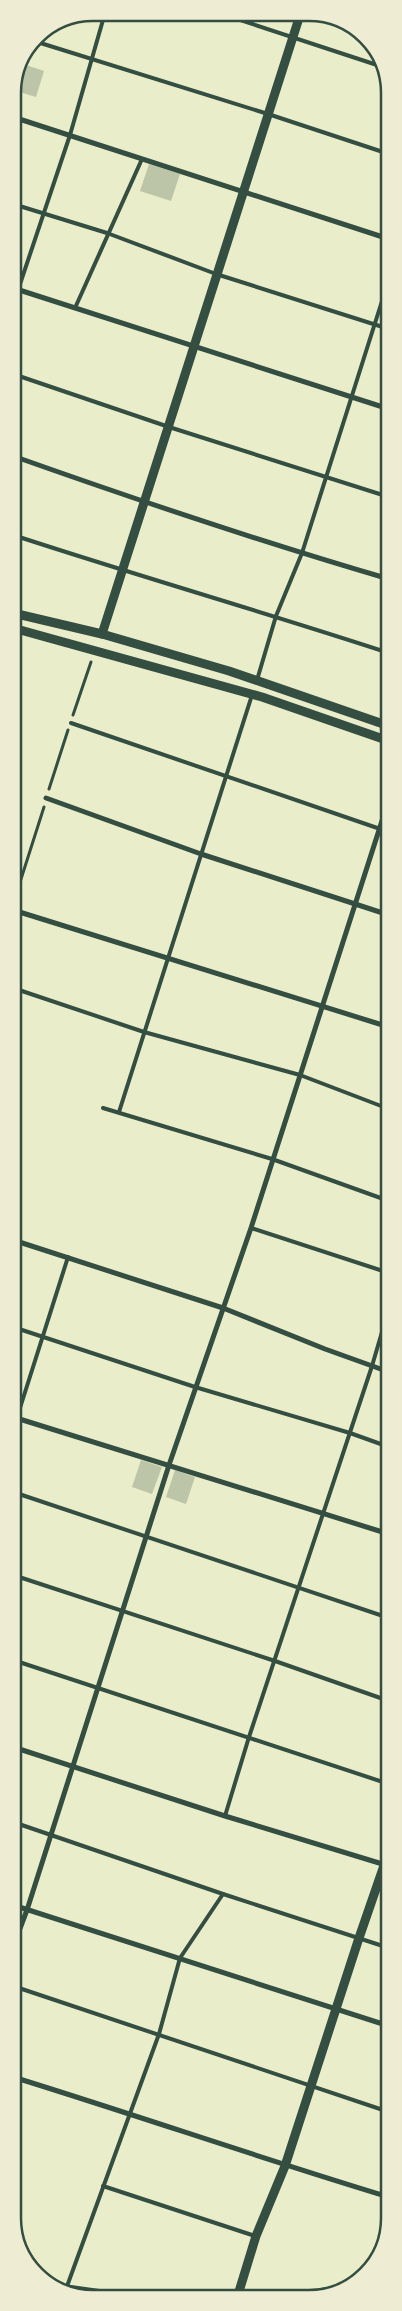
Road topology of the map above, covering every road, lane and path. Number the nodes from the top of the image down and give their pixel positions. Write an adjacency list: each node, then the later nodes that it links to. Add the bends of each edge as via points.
1 (103, 21): 6 (lane)
2 (243, 21): 4 (lane)
3 (298, 21): 4 (street)
4 (293, 38): 7 (lane); 8 (street)
5 (41, 43): 6 (lane)
6 (91, 59): 8 (lane); 10 (lane)
7 (374, 64)
8 (268, 114): 11 (lane); 13 (street)
9 (21, 120): 10 (street)
10 (70, 136): 12 (street); 15 (lane)
11 (381, 151)
12 (142, 159): 13 (street); 16 (lane)
13 (243, 192): 17 (street); 19 (street)
14 (21, 206): 15 (lane)
15 (43, 213): 16 (lane); 18 (lane)
16 (107, 232): 19 (lane); 22 (lane)
17 (381, 236)
18 (21, 273)
19 (216, 274): 23 (lane); 25 (street)
20 (21, 291): 22 (street)
21 (381, 305): 23 (lane)
22 (75, 308): 25 (street)
23 (375, 325): 24 (lane); 27 (lane)
24 (381, 327)
25 (196, 347): 27 (street); 29 (street)
26 (21, 377): 29 (lane)
27 (352, 397): 28 (street); 31 (lane)
28 (381, 406)
29 (169, 427): 31 (lane); 33 (street)
30 (21, 459): 33 (street)
31 (326, 478): 32 (lane); 35 (lane)
32 (381, 495)
33 (144, 503): 35 (street); 36 (street)
34 (21, 538): 36 (lane)
35 (302, 554): 37 (street); 39 (lane)
36 (122, 571): 39 (lane); 41 (street)
37 (381, 577)
38 (21, 616): 41 (street)
39 (276, 616): 43 (lane); 44 (lane)
40 (21, 630): 42 (street)
41 (102, 634): 44 (street)
42 (95, 649): 45 (street); 46 (path)
43 (381, 650)
44 (257, 680): 47 (street)
45 (252, 694): 48 (street); 49 (lane)
46 (71, 723): 49 (lane); 50 (path)
47 (381, 723)
48 (381, 738)
49 (226, 777): 52 (lane); 53 (lane)
50 (46, 798): 53 (street); 54 (path)
51 (381, 823): 52 (street)
52 (379, 829): 55 (street)
53 (201, 854): 55 (street); 58 (lane)
54 (21, 880)
55 (354, 904): 57 (street); 60 (street)
56 (21, 912): 58 (street)
57 (381, 912)
58 (168, 957): 60 (street); 62 (lane)
59 (21, 991): 62 (lane)
60 (323, 1006): 61 (street); 63 (street)
61 (381, 1024)
62 (144, 1032): 63 (lane); 66 (lane)
63 (300, 1076): 64 (lane); 67 (street)
64 (381, 1106)
65 (103, 1108): 66 (lane)
66 (120, 1112): 67 (lane)
67 (272, 1159): 68 (lane); 69 (street)
68 (381, 1198)
69 (251, 1228): 72 (lane); 73 (street)
70 (21, 1243): 71 (street)
71 (68, 1258): 73 (street); 76 (lane)
72 (381, 1270)
73 (223, 1308): 77 (street); 79 (street)
74 (21, 1329): 76 (lane)
75 (381, 1335): 77 (lane)
76 (42, 1336): 79 (lane); 80 (lane)
77 (372, 1366): 78 (street); 82 (lane)
78 (381, 1369)
79 (195, 1387): 82 (lane); 84 (street)
80 (21, 1399)
81 (21, 1419): 84 (street)
82 (350, 1433): 83 (lane); 86 (lane)
83 (381, 1444)
84 (169, 1465): 86 (street); 88 (street)
85 (21, 1495): 88 (lane)
86 (323, 1513): 87 (street); 90 (lane)
87 (381, 1531)
88 (146, 1537): 90 (lane); 91 (street)
89 (21, 1578): 91 (lane)
90 (299, 1587): 92 (lane); 93 (lane)
91 (122, 1612): 93 (lane); 95 (street)
92 (381, 1615)
93 (275, 1661): 96 (lane); 97 (lane)
94 (21, 1663): 95 (lane)
95 (97, 1688): 97 (lane); 99 (street)
96 (381, 1698)
97 (249, 1737): 100 (lane); 101 (lane)
98 (21, 1750): 99 (street)
99 (72, 1767): 101 (street); 103 (street)
100 (381, 1781)
101 (225, 1816): 104 (street)
102 (21, 1825): 103 (lane)
103 (51, 1835): 106 (lane); 108 (street)
104 (381, 1863)
105 (381, 1880): 110 (street)
106 (223, 1894): 110 (lane); 112 (lane)
107 (21, 1908): 108 (street)
108 (27, 1910): 109 (street); 112 (street)
109 (21, 1926)
110 (358, 1938): 111 (lane); 114 (street)
111 (381, 1945)
112 (180, 1958): 114 (street); 116 (lane)
113 (21, 1989): 116 (lane)
114 (336, 2008): 115 (street); 118 (street)
115 (381, 2023)
116 (159, 2034): 118 (lane); 120 (lane)
117 (21, 2080): 120 (street)
118 (310, 2087): 119 (lane); 121 (street)
119 (381, 2109)
120 (130, 2114): 121 (street); 122 (lane)
121 (285, 2166): 123 (street); 124 (street)
122 (103, 2186): 124 (lane); 125 (lane)
123 (381, 2196)
124 (256, 2236): 126 (street)
125 (65, 2284)
126 (239, 2290)

